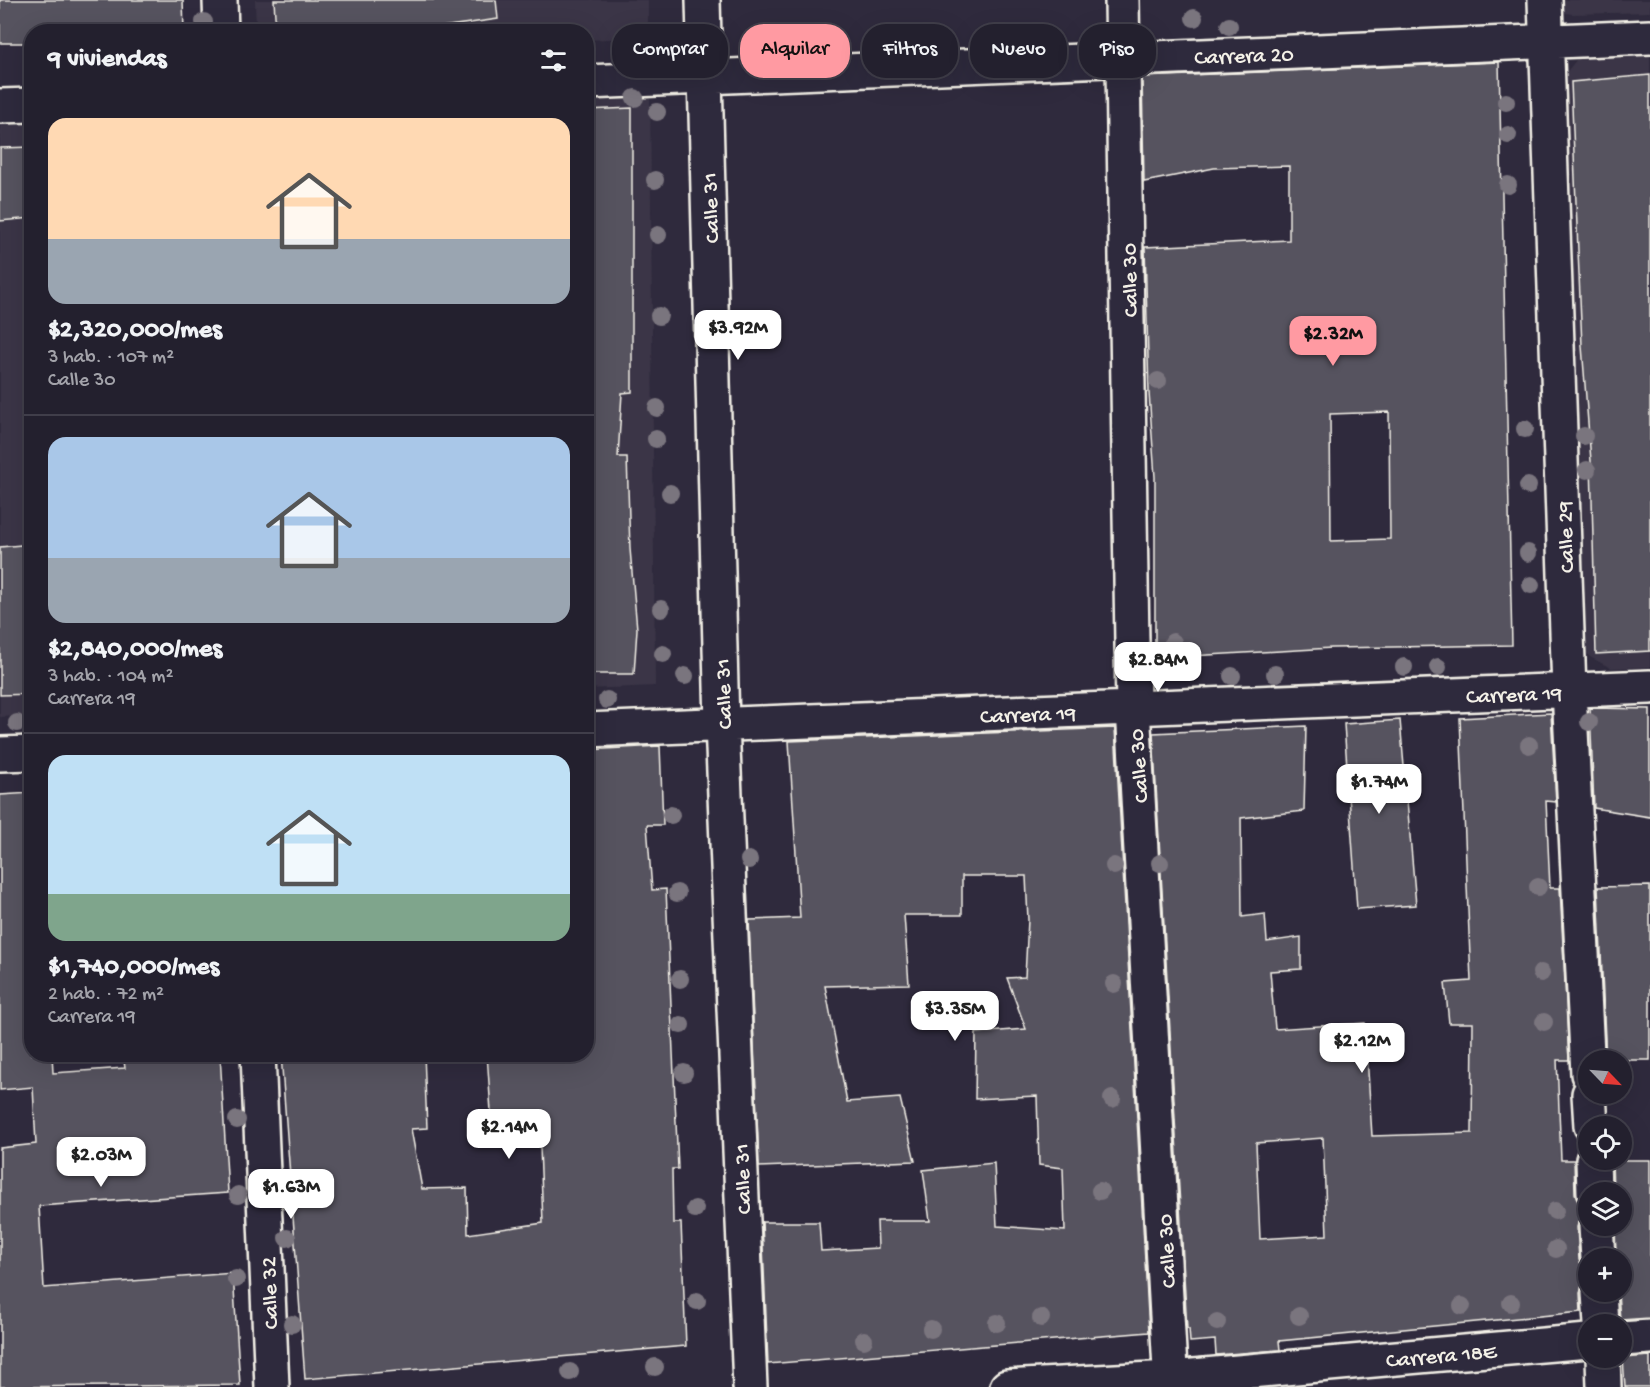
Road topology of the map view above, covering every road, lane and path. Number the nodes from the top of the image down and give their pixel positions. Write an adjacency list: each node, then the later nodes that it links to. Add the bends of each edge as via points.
1 (220, 0): 5 (street)
2 (703, 0): 6 (street, Calle 31)
3 (1122, 0): 7 (street, Calle 30)
4 (1545, 0): 9 (street, Calle 29)
5 (220, 24)
6 (704, 24)
7 (1123, 24)
8 (1650, 37): 9 (street, Carrera 20)
9 (1546, 42): 10 (street, Carrera 20); 20 (street, Calle 29)
10 (1156, 58)
11 (1079, 61): 12 (street, Carrera 20)
12 (728, 76)
13 (681, 78): 16 (street, Carrera 20)
14 (705, 78): 22 (street, Calle 31)
15 (1125, 78): 21 (street, Calle 30)
16 (594, 82)
17 (24, 105): 18 (street)
18 (0, 106)
19 (1650, 687): 20 (street, Carrera 19)
20 (1569, 690): 21 (street, Carrera 19); 26 (street, Calle 29)
21 (1133, 708): 22 (street, Carrera 19); 32 (street, Calle 30)
22 (722, 724): 23 (street, Carrera 19); 34 (street, Calle 31)
23 (594, 730)
24 (24, 753): 25 (street)
25 (0, 754)
26 (1587, 1050)
27 (258, 1062): 33 (street, Calle 32)
28 (1650, 1337): 29 (street)
29 (1632, 1338)
30 (1578, 1342): 32 (street, Carrera 18E)
31 (1603, 1368): 36 (street)
32 (1171, 1382): 35 (street, Carrera 18E)
33 (272, 1387)
34 (750, 1387)
35 (1007, 1387)
36 (1604, 1387)

